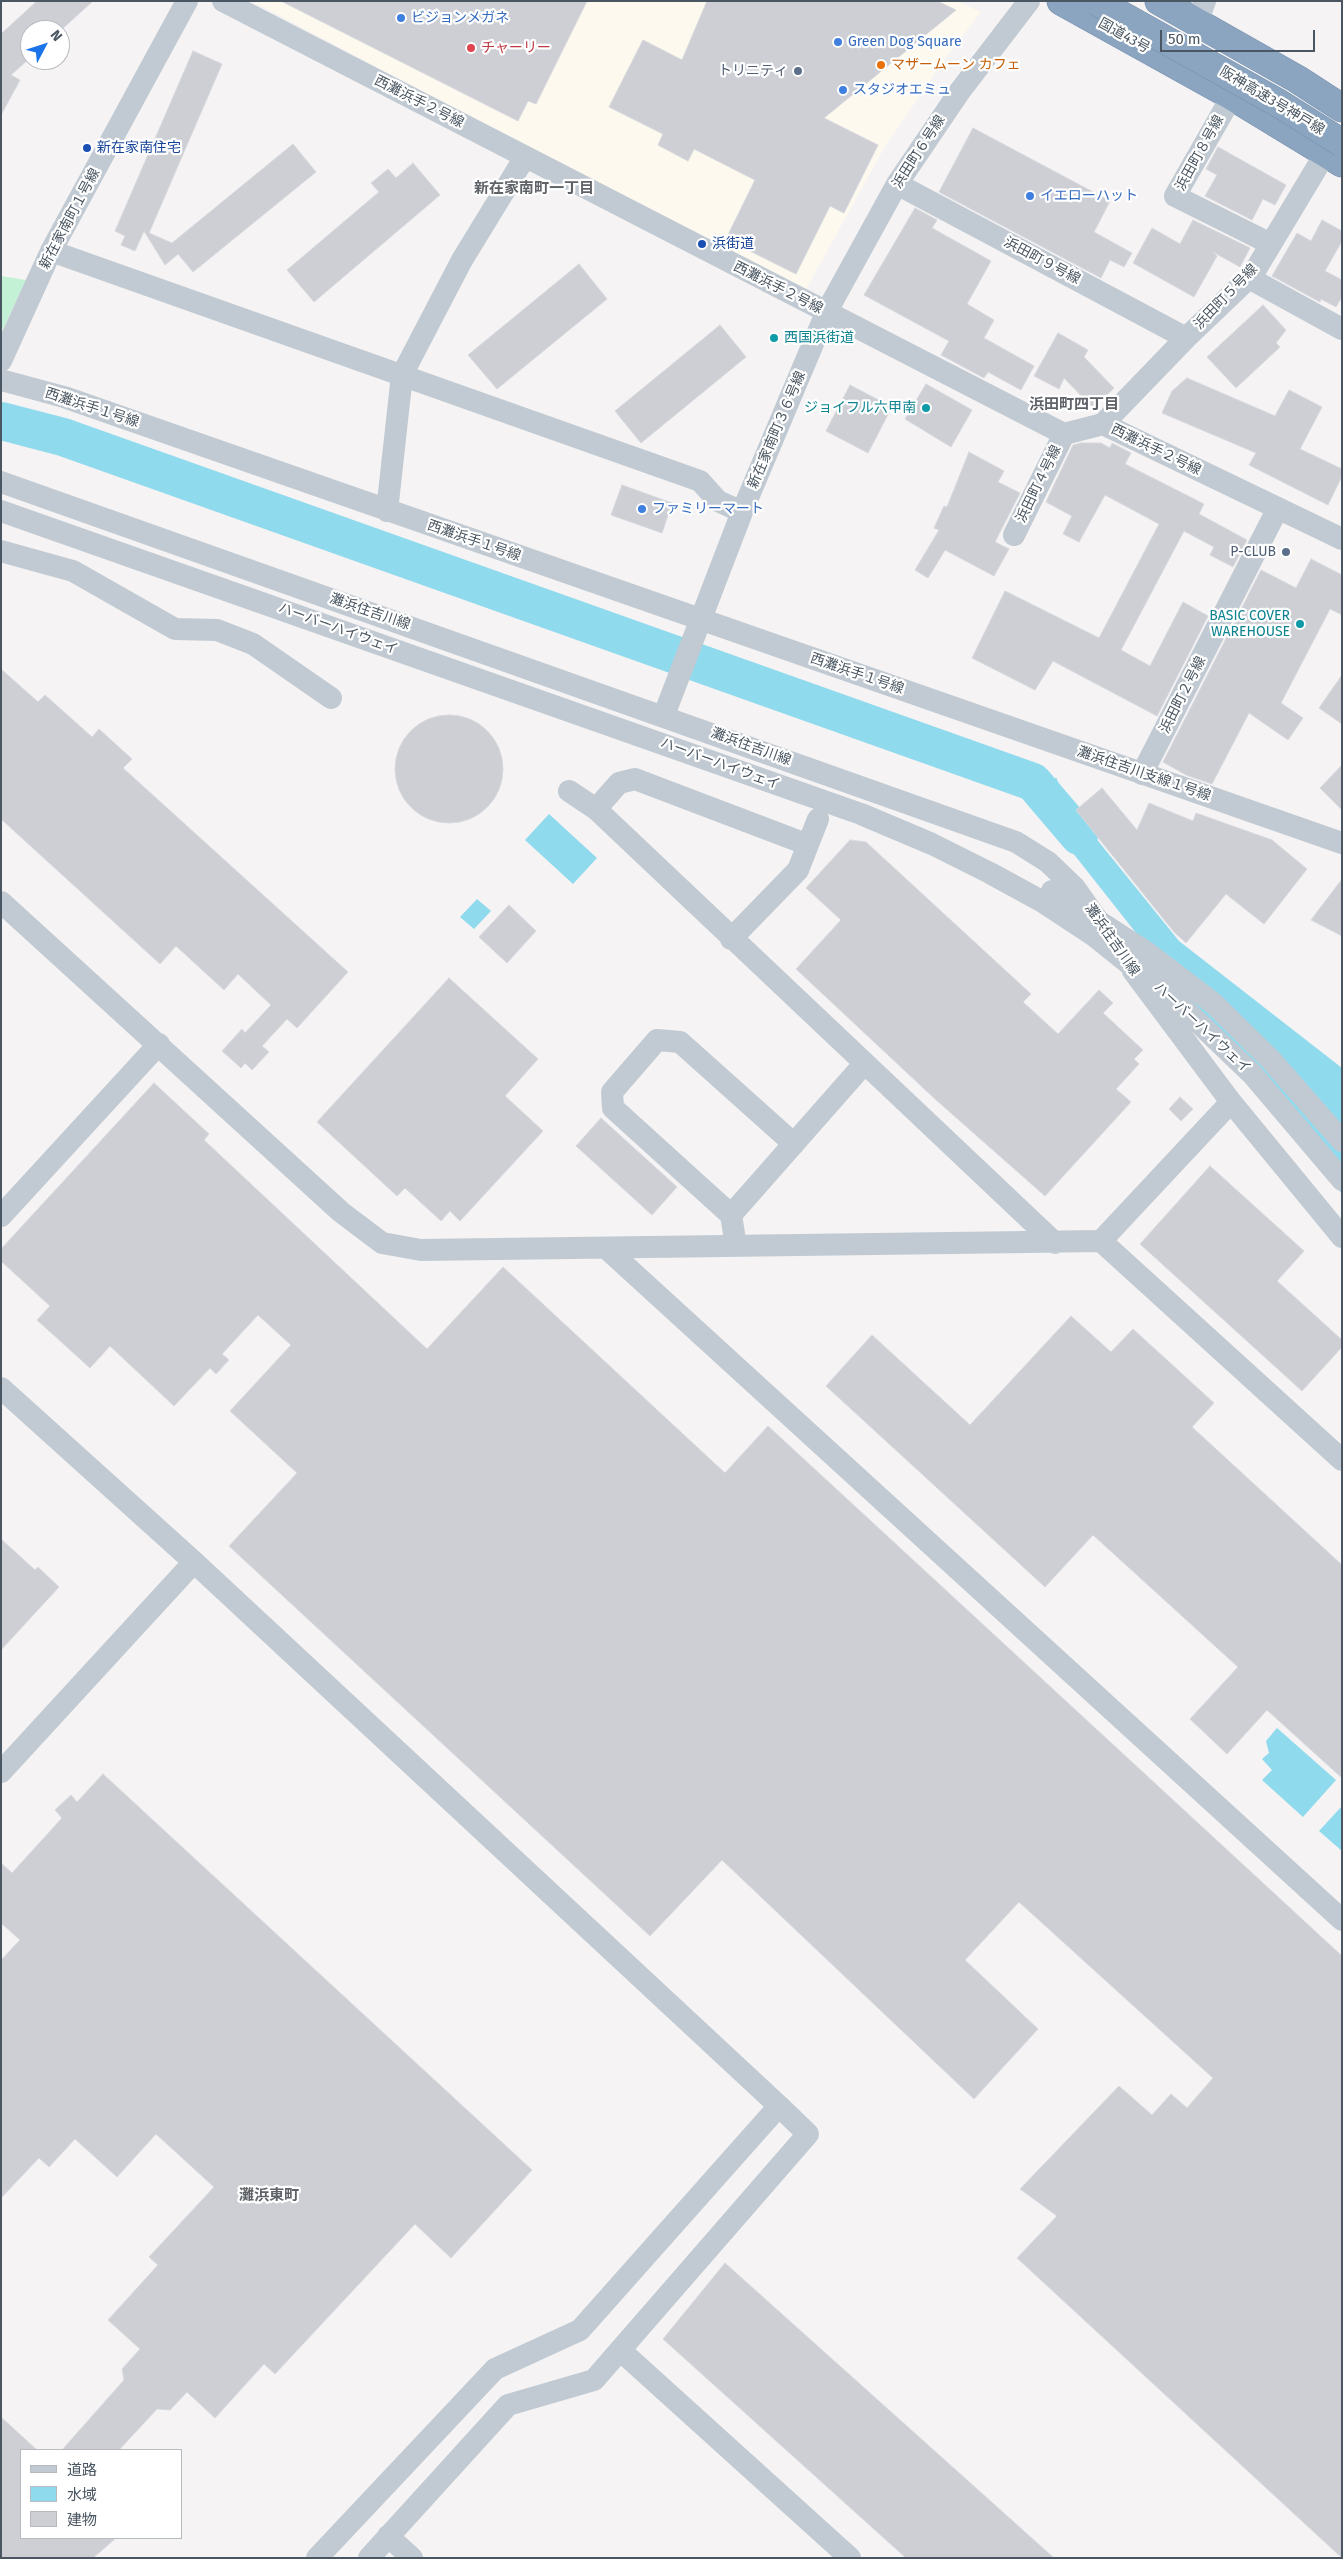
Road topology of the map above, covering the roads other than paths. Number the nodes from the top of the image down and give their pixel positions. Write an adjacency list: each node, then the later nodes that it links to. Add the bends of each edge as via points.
1 (187, 1): 16 (street, 新在家南町１号線)
2 (223, 1): 13 (street, 西灘浜手２号線)
3 (1029, 1): 14 (street, 浜田町６号線, via 960,90)
4 (1061, 1): 9 (highway, 国道43号)
5 (1096, 1): 12 (highway, 阪神高速3号神戸線, bridge, via 1280,104)
6 (1159, 1): 10 (highway)
7 (1199, 4): 8 (highway)
8 (1342, 89)
9 (1232, 96): 12 (highway, 国道43号); 15 (street, 浜田町８号線, via 1176,196)
10 (1342, 108)
11 (1342, 128): 12 (street, 浜田町５号線)
12 (1336, 153): 15 (street, 浜田町５号線)
13 (525, 157): 18 (street, 西灘浜手２号線); 22 (street, via 462,260)
14 (897, 184): 18 (street, 浜田町６号線); 20 (street, 浜田町９号線)
15 (1271, 244): 17 (street, 浜田町５号線)
16 (51, 251): 21 (street, 新在家南町１号線); 22 (street)
17 (1249, 278): 19 (street); 20 (street, 浜田町５号線)
18 (826, 313): 25 (street, 西灘浜手２号線); 31 (street, 新在家南町３６号線)
19 (1342, 330)
20 (1186, 338): 24 (street, 浜田町５号線)
21 (1, 360)
22 (402, 375): 30 (street); 31 (street, via 700,481 718,501)
23 (1, 380): 30 (street, 西灘浜手１号線, via 64,397)
24 (1103, 424): 25 (street, 西灘浜手２号線); 28 (street, 西灘浜手２号線)
25 (1064, 434): 32 (street, 浜田町４号線)
26 (1, 482): 38 (street, 灘浜住吉川線)
27 (1, 498): 50 (street, ハーバーハイウェイ, bridge, via 864,802 1010,868 1103,922 1181,977 1241,1029)
28 (1278, 508): 33 (street, 西灘浜手２号線); 39 (street, 浜田町２号線)
29 (1, 511): 52 (street, ハーバーハイウェイ, bridge, via 860,814 932,844 1043,902 1093,935 1179,1004 1252,1074)
30 (387, 511): 35 (street, 西灘浜手１号線)
31 (742, 512): 35 (street, 新在家南町３６号線)
32 (1014, 534)
33 (1342, 539)
34 (1, 551): 36 (street, via 73,571 175,629 217,630 253,644)
35 (699, 620): 37 (street, 西灘浜手１号線); 38 (street, 新在家南町３６号線)
36 (331, 698)
37 (946, 706): 39 (street, 灘浜住吉川支線１号線)
38 (664, 715): 49 (street, 灘浜住吉川線, via 1016,842 1048,862 1075,888 1165,1016)
39 (1142, 774): 43 (street, 灘浜住吉川支線１号線)
40 (569, 791): 41 (street)
41 (596, 808): 44 (street, via 619,784 635,779); 46 (street)
42 (818, 819): 44 (street)
43 (1342, 843)
44 (806, 844): 46 (street, via 798,870)
45 (1, 902): 47 (street)
46 (732, 939): 48 (street)
47 (159, 1044): 53 (street); 59 (street, via 342,1212 382,1243 421,1250)
48 (864, 1064): 51 (street); 57 (street)
49 (1231, 1102): 55 (street, 灘浜住吉川線); 56 (street)
50 (1342, 1141)
51 (794, 1144): 54 (street); 54 (street, via 680,1042 658,1040 612,1092 613,1108)
52 (1342, 1180)
53 (1, 1216)
54 (731, 1216): 58 (street)
55 (1342, 1237)
56 (1101, 1241): 57 (street); 61 (street)
57 (1055, 1243): 58 (street)
58 (736, 1246): 59 (street)
59 (606, 1248): 64 (street)
60 (1, 1388): 62 (street)
61 (1342, 1460)
62 (194, 1562): 63 (street); 65 (street)
63 (1, 1772)
64 (1342, 1920)
65 (779, 2106): 66 (street, via 808,2134); 68 (street, via 580,2330 495,2369)
66 (620, 2350): 67 (street, via 594,2380 508,2405); 71 (street)
67 (388, 2536): 69 (street); 70 (street)
68 (317, 2558)
69 (369, 2558)
70 (412, 2558)
71 (850, 2558)

